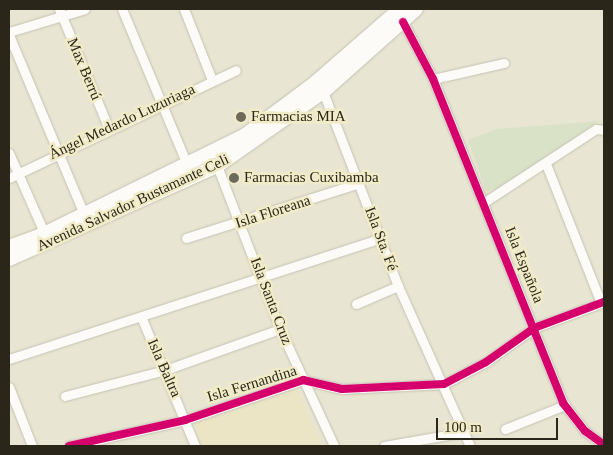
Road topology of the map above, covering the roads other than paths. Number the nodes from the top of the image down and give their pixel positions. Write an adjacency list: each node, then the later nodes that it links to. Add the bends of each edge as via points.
1 (85, 9): 5 (street)
2 (122, 9): 13 (street)
3 (184, 9): 11 (street)
4 (416, 9): 6 (main road, Avenida Salvador Bustamante Celi)
5 (61, 12): 7 (street); 15 (street, Max Berrú)
6 (401, 15): 10 (street, Isla Española); 12 (main road, Avenida Salvador Bustamante Celi)
7 (9, 34): 16 (street)
8 (504, 63): 10 (street)
9 (236, 70): 11 (street, Ángel Medardo Luzuriaga)
10 (433, 79): 24 (street, Isla Española)
11 (212, 80): 13 (street, Ángel Medardo Luzuriaga)
12 (320, 86): 18 (main road, Avenida Salvador Bustamante Celi); 23 (street, Isla Sta. Fé)
13 (160, 105): 15 (street, Ángel Medardo Luzuriaga); 20 (street)
14 (603, 129): 19 (street)
15 (109, 130): 16 (street, Ángel Medardo Luzuriaga)
16 (60, 150): 21 (street, Ángel Medardo Luzuriaga); 25 (street)
17 (9, 153): 21 (street)
18 (215, 160): 20 (main road, Avenida Salvador Bustamante Celi); 26 (street, Isla Santa Cruz)
19 (546, 164): 24 (street); 34 (street)
20 (189, 171): 25 (main road, Avenida Salvador Bustamante Celi); 29 (main road, Avenida Salvador Bustamante Celi)
21 (18, 173): 22 (street, Ángel Medardo Luzuriaga); 29 (street)
22 (9, 178)
23 (359, 183): 26 (street, Isla Floreana); 28 (street, Isla Sta. Fé)
24 (483, 203): 37 (street, Isla Española)
25 (84, 214): 29 (main road, Avenida Salvador Bustamante Celi)
26 (240, 223): 27 (street, Isla Floreana); 32 (street, Isla Santa Cruz)
27 (186, 238)
28 (381, 238): 32 (street); 33 (street, Isla Sta. Fé)
29 (47, 239): 30 (main road, Avenida Salvador Bustamante Celi); 31 (main road, Avenida Salvador Bustamante Celi)
30 (9, 247)
31 (9, 259)
32 (262, 275): 36 (street); 38 (street, Isla Santa Cruz)
33 (398, 286): 35 (street); 42 (street, Isla Sta. Fé)
34 (603, 302): 37 (street, Isla Fernandina)
35 (356, 304)
36 (142, 319): 39 (street); 40 (street, Isla Baltra)
37 (534, 328): 42 (street, Isla Fernandina, via 486,362); 45 (street, Isla Española)
38 (280, 329): 40 (street); 41 (street, Isla Santa Cruz)
39 (9, 359)
40 (165, 370): 44 (street); 46 (street, Isla Baltra)
41 (303, 380): 42 (street, Isla Fernandina, via 342,389); 46 (street, Isla Fernandina); 53 (street, Isla Santa Cruz)
42 (444, 384): 48 (street, Isla Sta. Fé)
43 (9, 387): 50 (street)
44 (65, 396)
45 (565, 405): 47 (street); 49 (street)
46 (186, 420): 51 (street, Isla Fernandina); 52 (street, Isla Baltra)
47 (505, 429)
48 (465, 432): 54 (street); 55 (street, Isla Sta. Fé)
49 (604, 445)
50 (32, 446)
51 (69, 446)
52 (194, 446)
53 (334, 446)
54 (384, 446)
55 (470, 446)

